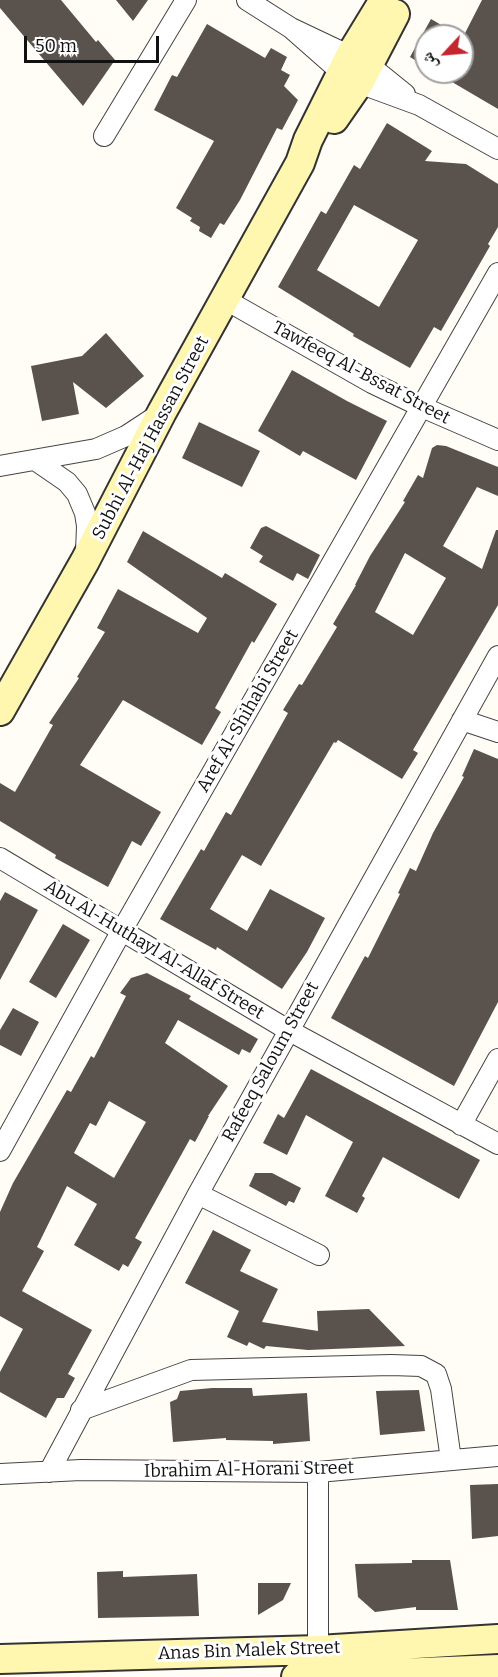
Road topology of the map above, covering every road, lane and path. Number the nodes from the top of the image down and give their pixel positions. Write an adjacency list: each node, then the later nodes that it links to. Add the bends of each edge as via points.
1 (186, 0): 6 (street)
2 (247, 0): 5 (street)
3 (384, 0): 5 (street, Subhi Al-Haj Hassan Street)
4 (402, 0): 5 (street, Subhi Al-Haj Hassan Street)
5 (355, 68): 7 (street); 9 (street, Subhi Al-Haj Hassan Street, via 308,140 300,163)
6 (104, 136)
7 (498, 149)
8 (498, 273): 10 (street, Aref Al-Shihabi Street)
9 (226, 300): 10 (street, Tawfeeq Al-Bssat Street); 11 (street, Subhi Al-Haj Hassan Street)
10 (422, 407): 12 (street, Tawfeeq Al-Bssat Street); 21 (street, Aref Al-Shihabi Street)
11 (162, 412): 13 (street, via 126,436 96,449); 15 (street, Subhi Al-Haj Hassan Street)
12 (498, 440)
13 (35, 460): 14 (street); 15 (street, via 67,482 77,494 87,526)
14 (0, 466)
15 (85, 561): 17 (street, Subhi Al-Haj Hassan Street)
16 (498, 656): 18 (street, Rafeeq Saloum Street)
17 (0, 711)
18 (462, 720): 19 (street); 22 (street, Rafeeq Saloum Street)
19 (498, 732)
20 (0, 858): 21 (street, Abu Al-Huthayl Al-Allaf Street)
21 (121, 932): 22 (street, Abu Al-Huthayl Al-Allaf Street); 26 (street, Aref Al-Shihabi Street)
22 (288, 1030): 24 (street, Abu Al-Huthayl Al-Allaf Street); 27 (street, Rafeeq Saloum Street)
23 (498, 1059): 24 (street)
24 (461, 1125): 25 (street, Abu Al-Huthayl Al-Allaf Street)
25 (498, 1144)
26 (0, 1151)
27 (198, 1194): 28 (street); 29 (street, Rafeeq Saloum Street)
28 (319, 1255)
29 (81, 1410): 31 (street, via 191,1370 421,1366 436,1374 441,1389); 32 (street, Rafeeq Saloum Street)
30 (498, 1456): 31 (street, Ibrahim Al-Horani Street)
31 (451, 1460): 33 (street, Ibrahim Al-Horani Street)
32 (49, 1472): 33 (street, Ibrahim Al-Horani Street); 34 (street, Ibrahim Al-Horani Street)
33 (318, 1472): 36 (street)
34 (0, 1474)
35 (498, 1639): 36 (street, Anas Bin Malek Street)
36 (318, 1650): 37 (street, Anas Bin Malek Street)
37 (0, 1659)
38 (498, 1670): 39 (street, Anas Bin Malek Street)
39 (369, 1676): 40 (street, Anas Bin Malek Street)
40 (296, 1677)

